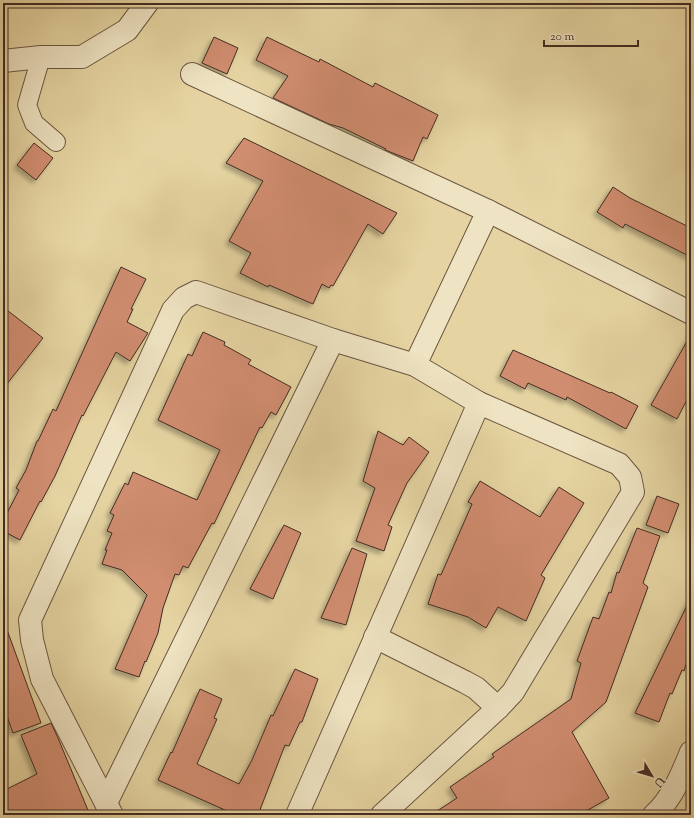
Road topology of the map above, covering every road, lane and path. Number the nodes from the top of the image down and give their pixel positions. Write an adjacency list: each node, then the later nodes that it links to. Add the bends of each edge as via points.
1 (147, 3): 2 (street, via 127,30 82,57)
2 (41, 57): 3 (street); 5 (lane, via 27,105 34,123)
3 (3, 61)
4 (192, 74): 6 (street)
5 (56, 142)
6 (488, 211): 7 (street); 9 (street)
7 (691, 313)
8 (333, 340): 9 (street); 14 (street); 14 (street, via 196,292 184,298 173,310 30,620 32,640 42,679)
9 (415, 366): 10 (street)
10 (478, 403): 11 (street); 12 (street, via 619,464 630,477 633,492 512,692)
11 (375, 637): 12 (street, via 476,688); 15 (street)
12 (498, 708): 16 (street)
13 (691, 752): 17 (street, via 676,786)
14 (109, 809)
15 (297, 815)
16 (382, 815)
17 (654, 815)

